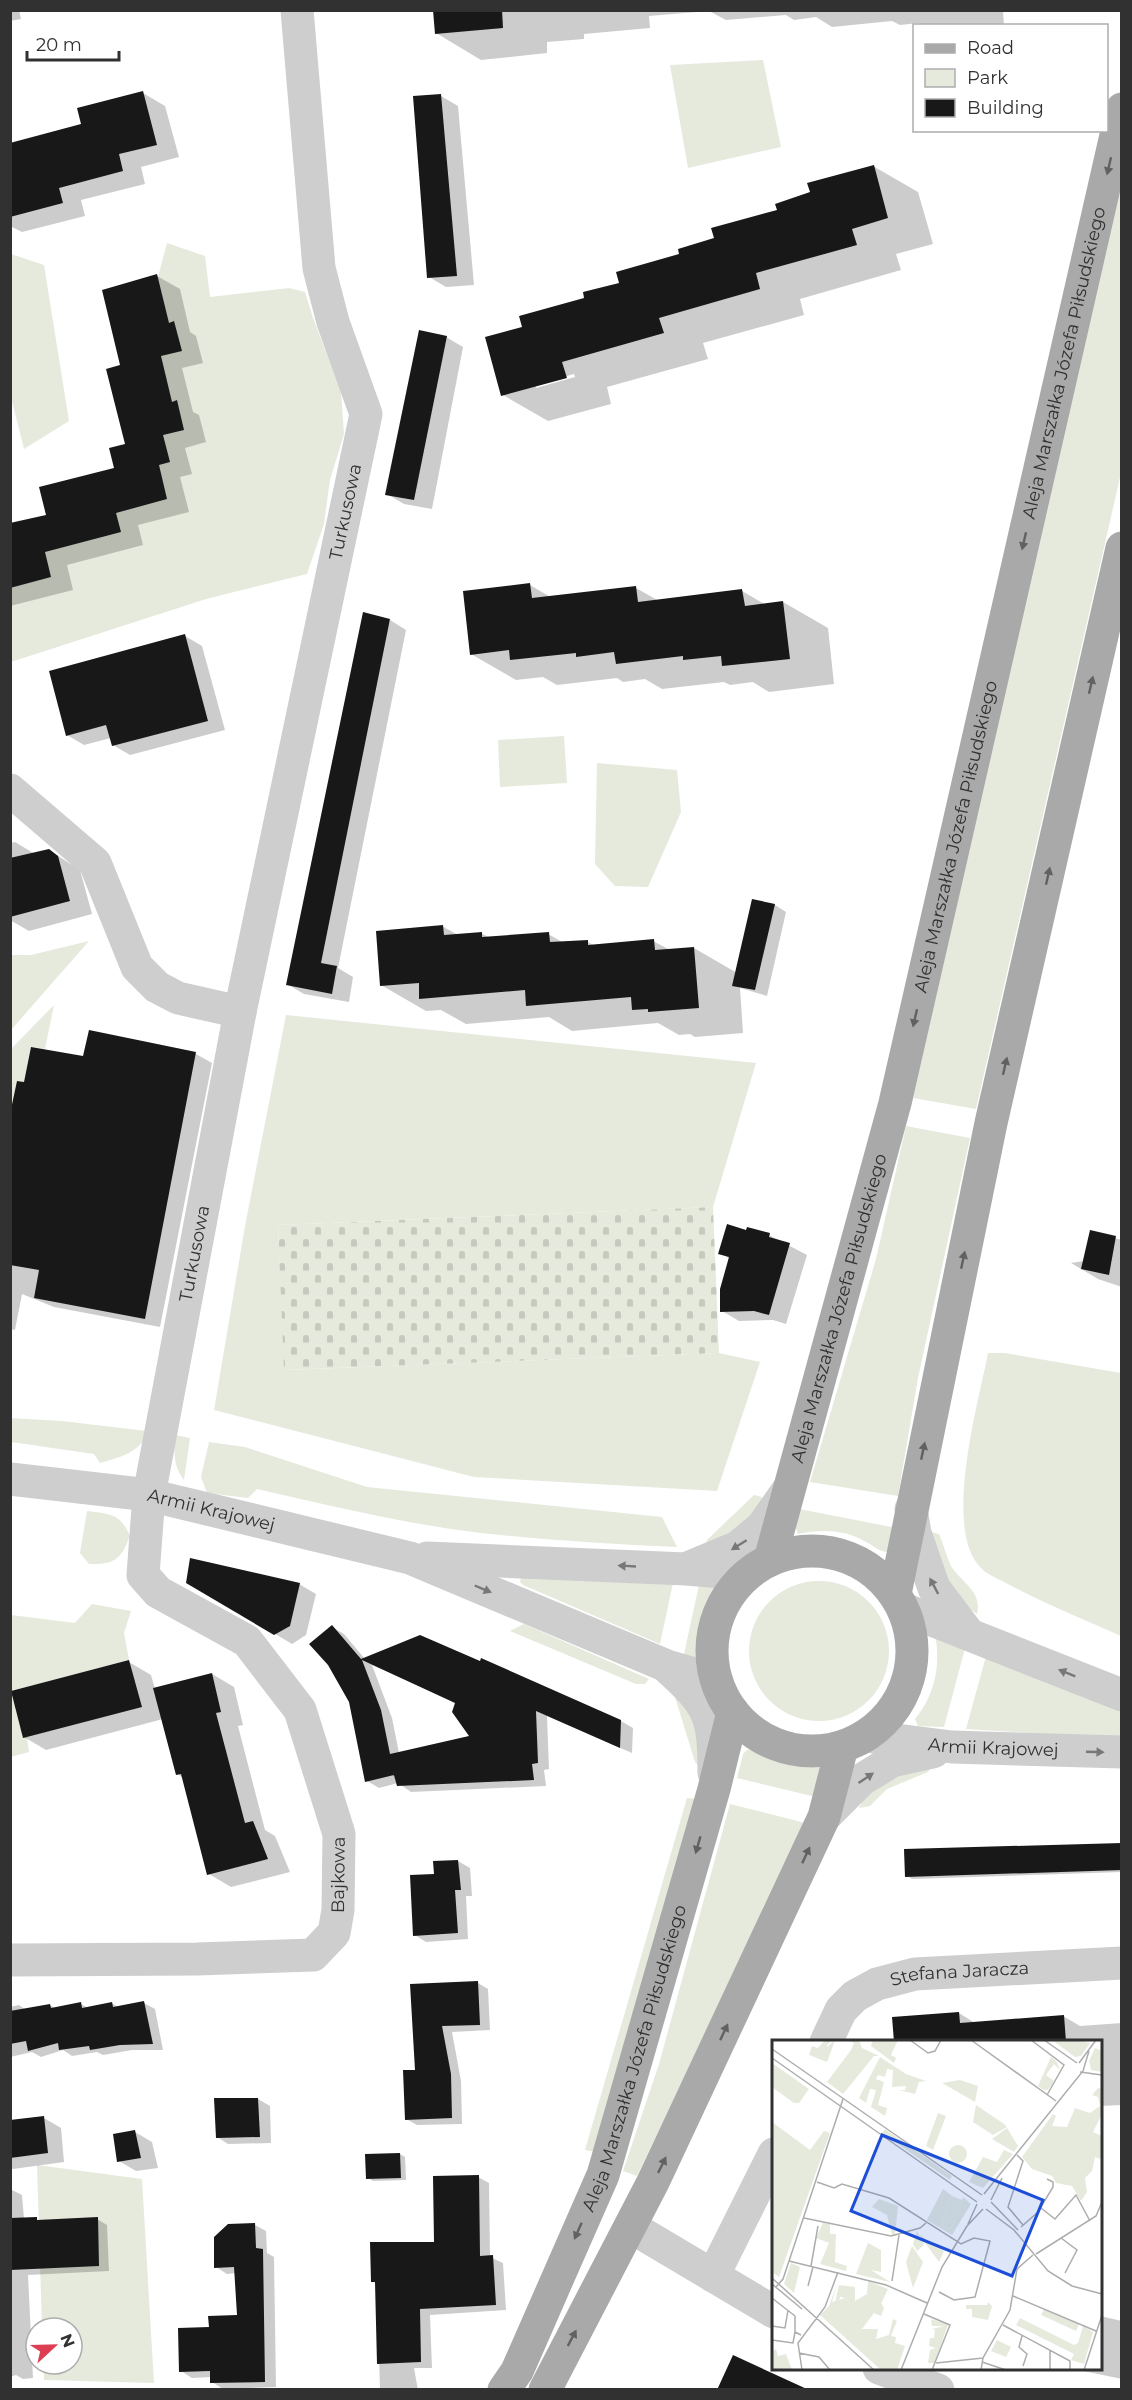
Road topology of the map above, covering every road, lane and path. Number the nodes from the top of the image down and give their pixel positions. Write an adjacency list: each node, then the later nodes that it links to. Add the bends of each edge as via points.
1 (297, 10): 5 (street, Turkusowa, via 319,268 333,322 366,414)
2 (1122, 109): 7 (main road, Aleja Marszałka Józefa Piłsudskiego, one-way to 7, via 895,1103)
3 (1122, 548): 9 (main road, one-way to 3, via 991,1123)
4 (10, 790): 5 (street, via 95,863 137,967 157,987 178,998)
5 (240, 1012): 8 (street, Turkusowa)
6 (10, 1479): 8 (street, Armii Krajowej)
7 (791, 1486): 11 (main road, Aleja Marszałka Józefa Piłsudskiego); 12 (street, one-way to 12, via 762,1527 738,1547)
8 (149, 1495): 10 (street, Armii Krajowej); 24 (street, Bajkowa, via 143,1575 158,1592 248,1641 300,1710 339,1834 334,1933 313,1955)
9 (911, 1508): 13 (main road); 14 (street, one-way to 9, via 934,1588 915,1533)
10 (410, 1557): 12 (street, Armii Krajowej, one-way to 10); 15 (street, Armii Krajowej, one-way to 15)
11 (759, 1567): 12 (street, Armii Krajowej); 13 (main road, via 797,1552 825,1551 852,1558 876,1573); 16 (main road, via 729,1596 716,1622 712,1651)
12 (686, 1569)
13 (899, 1601): 14 (street); 19 (main road, via 911,1636 912,1666 903,1693 887,1718)
14 (968, 1633): 17 (street, one-way to 14)
15 (667, 1666): 16 (street, Armii Krajowej); 22 (street, via 707,1710 714,1734)
16 (716, 1680): 18 (main road)
17 (1122, 1695)
18 (733, 1712): 19 (main road, via 754,1733 782,1747 812,1751); 22 (main road, Aleja Marszałka Józefa Piłsudskiego)
19 (853, 1742): 20 (street, Armii Krajowej); 23 (main road)
20 (952, 1747): 21 (street, Armii Krajowej, one-way to 21); 23 (street, one-way to 20, via 861,1780 892,1761)
21 (1122, 1752)
22 (714, 1789): 32 (main road, Aleja Marszałka Józefa Piłsudskiego, one-way to 32, via 603,2175 517,2371)
23 (824, 1818): 28 (main road, one-way to 23)
24 (10, 1960)
25 (1122, 1963): 26 (street, Stefana Jaracza, via 915,1974 877,1984 855,1996 841,2010)
26 (827, 2040)
27 (772, 2158): 29 (street)
28 (631, 2227): 29 (street); 33 (main road, one-way to 28)
29 (712, 2276): 30 (street)
30 (772, 2311)
31 (884, 2370): 34 (street)
32 (504, 2390)
33 (545, 2390)
34 (938, 2390)

